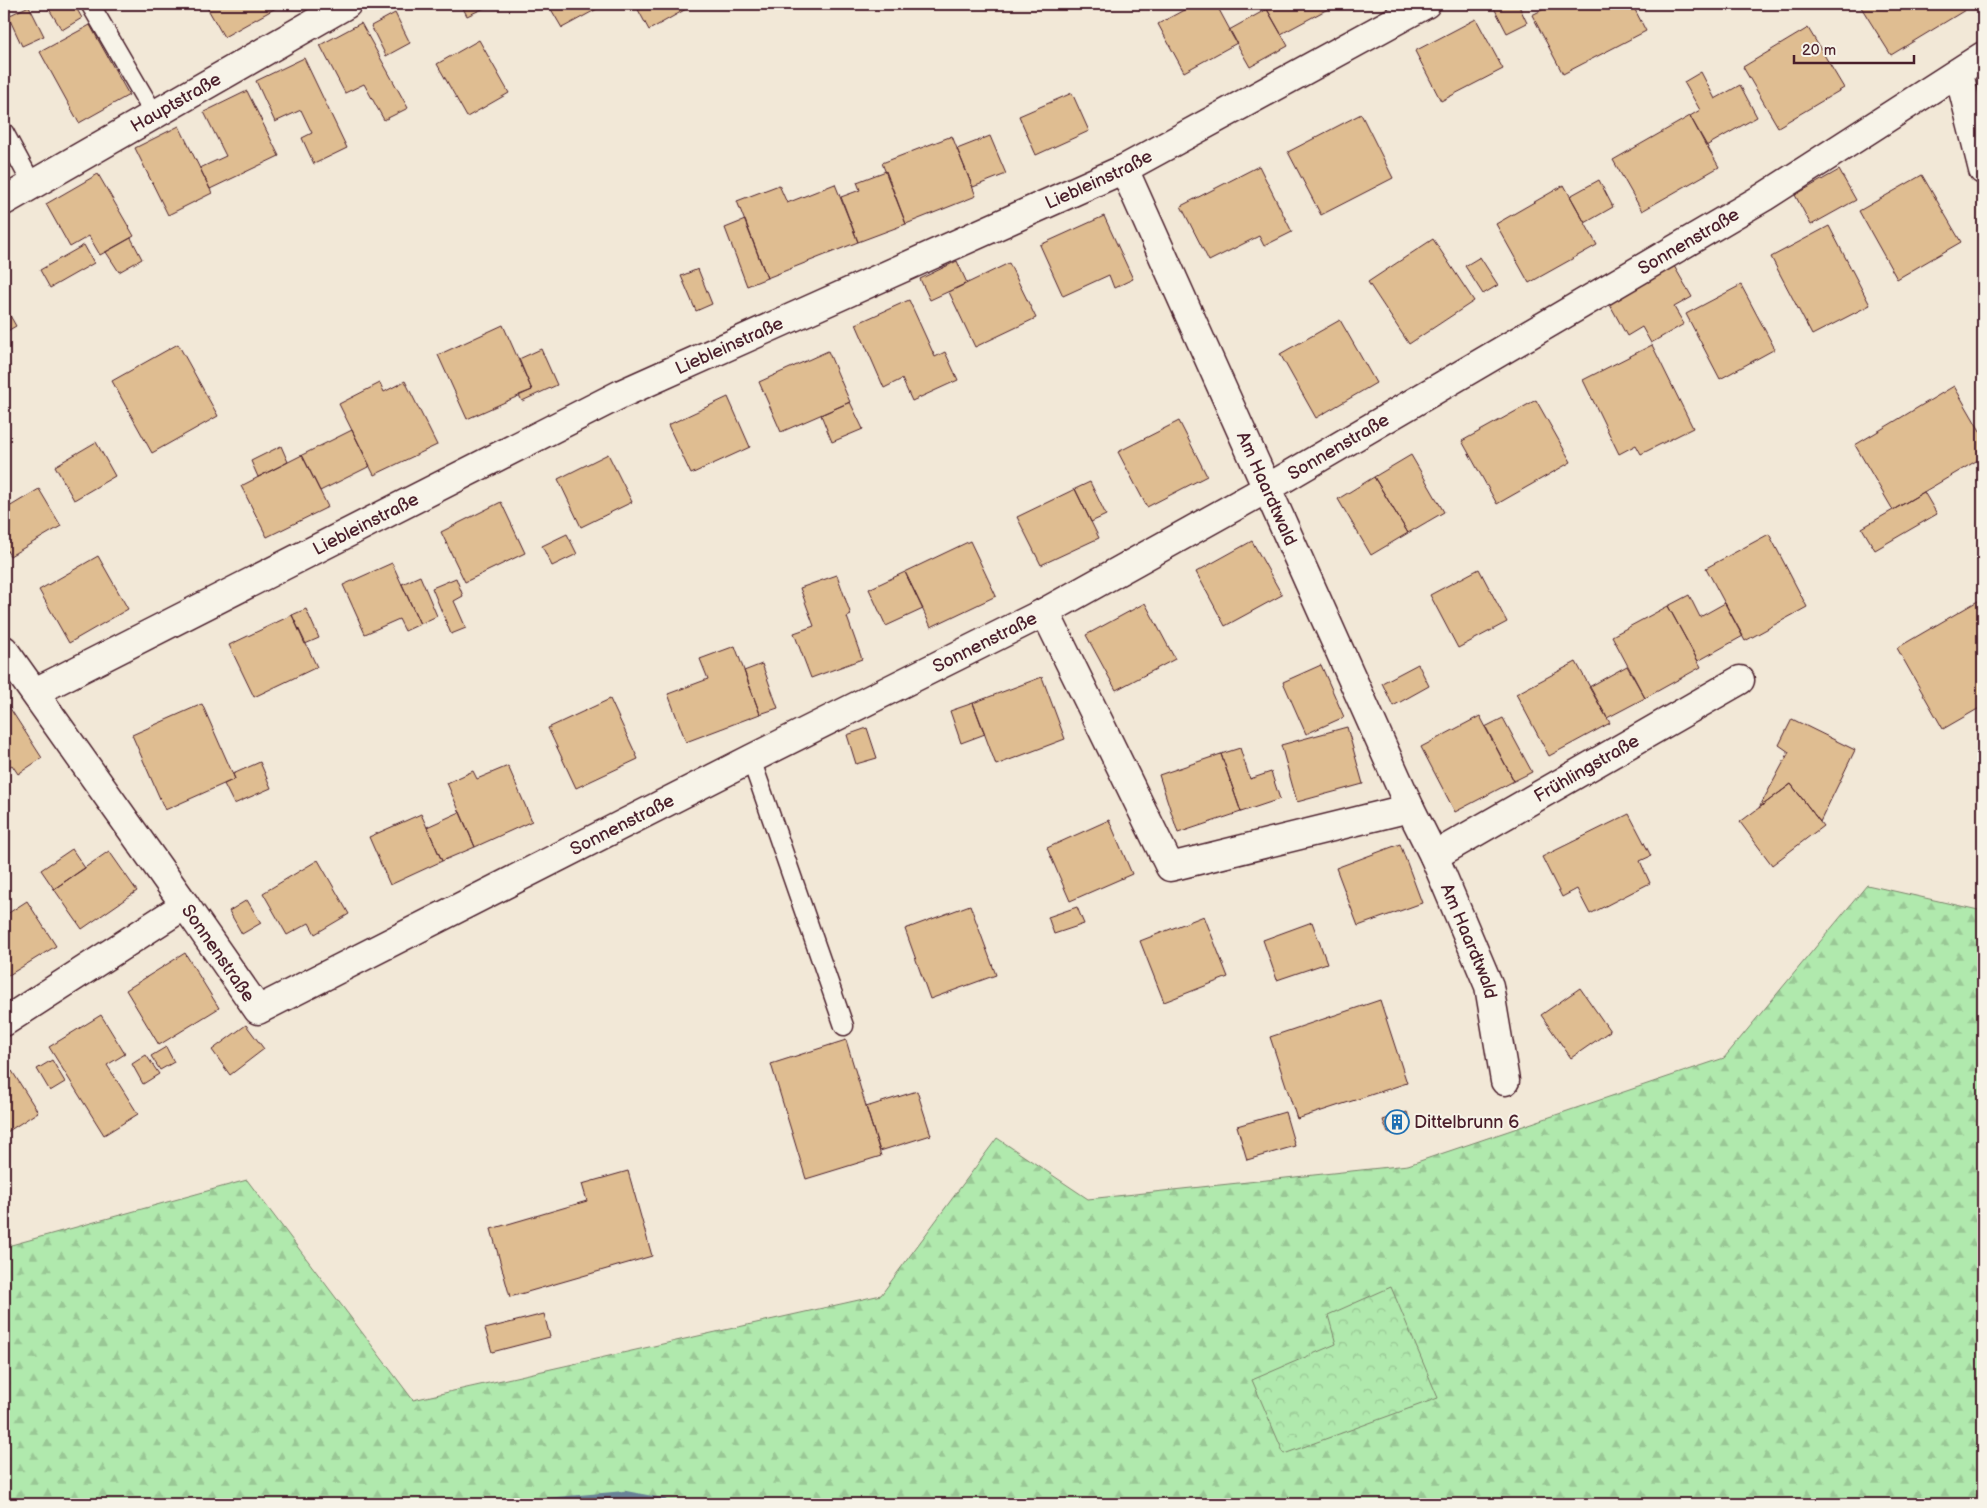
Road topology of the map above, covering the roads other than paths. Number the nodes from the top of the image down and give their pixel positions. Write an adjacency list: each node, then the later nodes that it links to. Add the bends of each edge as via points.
1 (90, 4): 6 (lane)
2 (347, 4): 6 (street, Hauptstraße)
3 (1426, 4): 8 (street, Liebleinstraße)
4 (1983, 56): 5 (street, Sonnenstraße)
5 (1959, 74): 9 (street); 12 (street, Sonnenstraße, via 1764,197)
6 (154, 114): 10 (street, Hauptstraße)
7 (4, 132): 10 (lane)
8 (1124, 169): 12 (street, Am Haardtwald); 16 (street, Liebleinstraße, via 621,394)
9 (1983, 170)
10 (32, 184): 11 (street, Hauptstraße)
11 (4, 201)
12 (1266, 489): 13 (street, Sonnenstraße); 18 (street, Am Haardtwald)
13 (1045, 612): 17 (street, Sonnenstraße); 18 (street, via 1170,867)
14 (4, 650): 16 (street)
15 (1740, 680): 19 (street, Frühlingstraße)
16 (35, 692): 20 (street)
17 (751, 759): 20 (street, Sonnenstraße, via 258,1010); 22 (lane)
18 (1410, 808): 19 (street, Am Haardtwald)
19 (1434, 856): 23 (street, Am Haardtwald, via 1489,986)
20 (185, 905): 21 (street, Sonnenstraße)
21 (4, 1022)
22 (844, 1026)
23 (1505, 1081)

